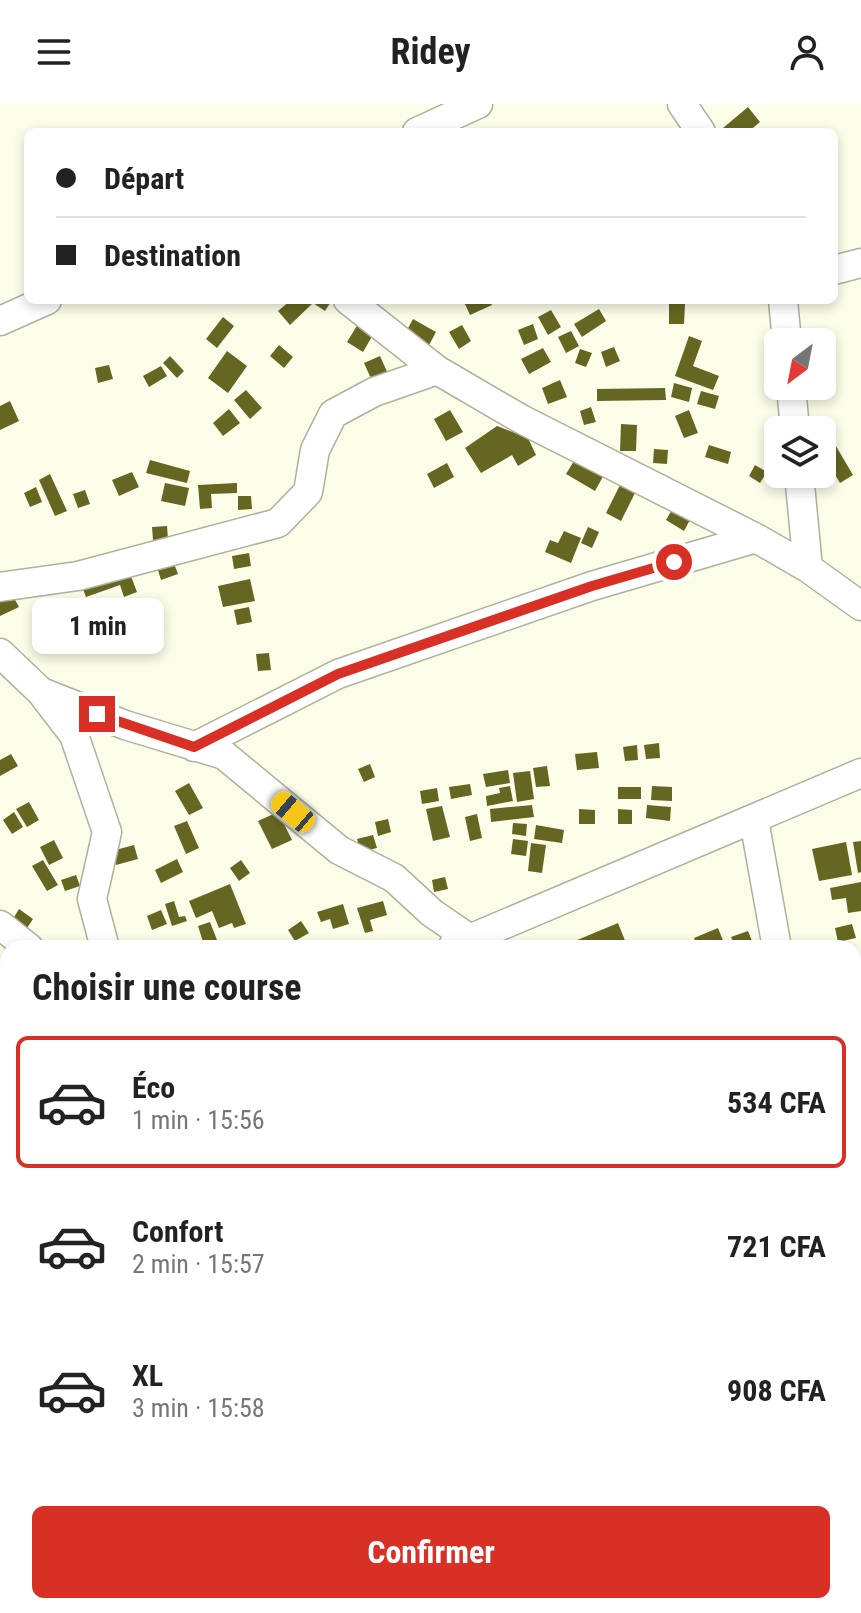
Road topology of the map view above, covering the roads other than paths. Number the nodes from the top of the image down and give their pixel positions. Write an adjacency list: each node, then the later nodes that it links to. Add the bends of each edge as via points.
1 (478, 104): 3 (street)
2 (682, 104): 4 (street)
3 (426, 128)
4 (698, 128)
5 (861, 263): 6 (street)
6 (838, 269)
7 (38, 304): 10 (street)
8 (353, 304): 12 (street)
9 (783, 304): 11 (street)
10 (0, 321)
11 (786, 328)
12 (437, 370): 14 (street); 16 (street, via 374,392 333,414 315,450 308,492 278,523 78,576)
13 (800, 488): 15 (street)
14 (756, 538): 15 (street); 20 (street, via 592,586 338,674)
15 (808, 568): 17 (street)
16 (0, 587)
17 (861, 606)
18 (0, 653): 19 (street)
19 (41, 692): 20 (street); 25 (street, via 74,735 107,832 92,899)
20 (194, 747): 26 (street, via 224,755 339,850 394,878)
21 (861, 773): 22 (street)
22 (754, 820): 27 (street); 28 (street)
23 (0, 925): 24 (street)
24 (19, 940)
25 (103, 940)
26 (453, 940)
27 (469, 940)
28 (776, 940)

